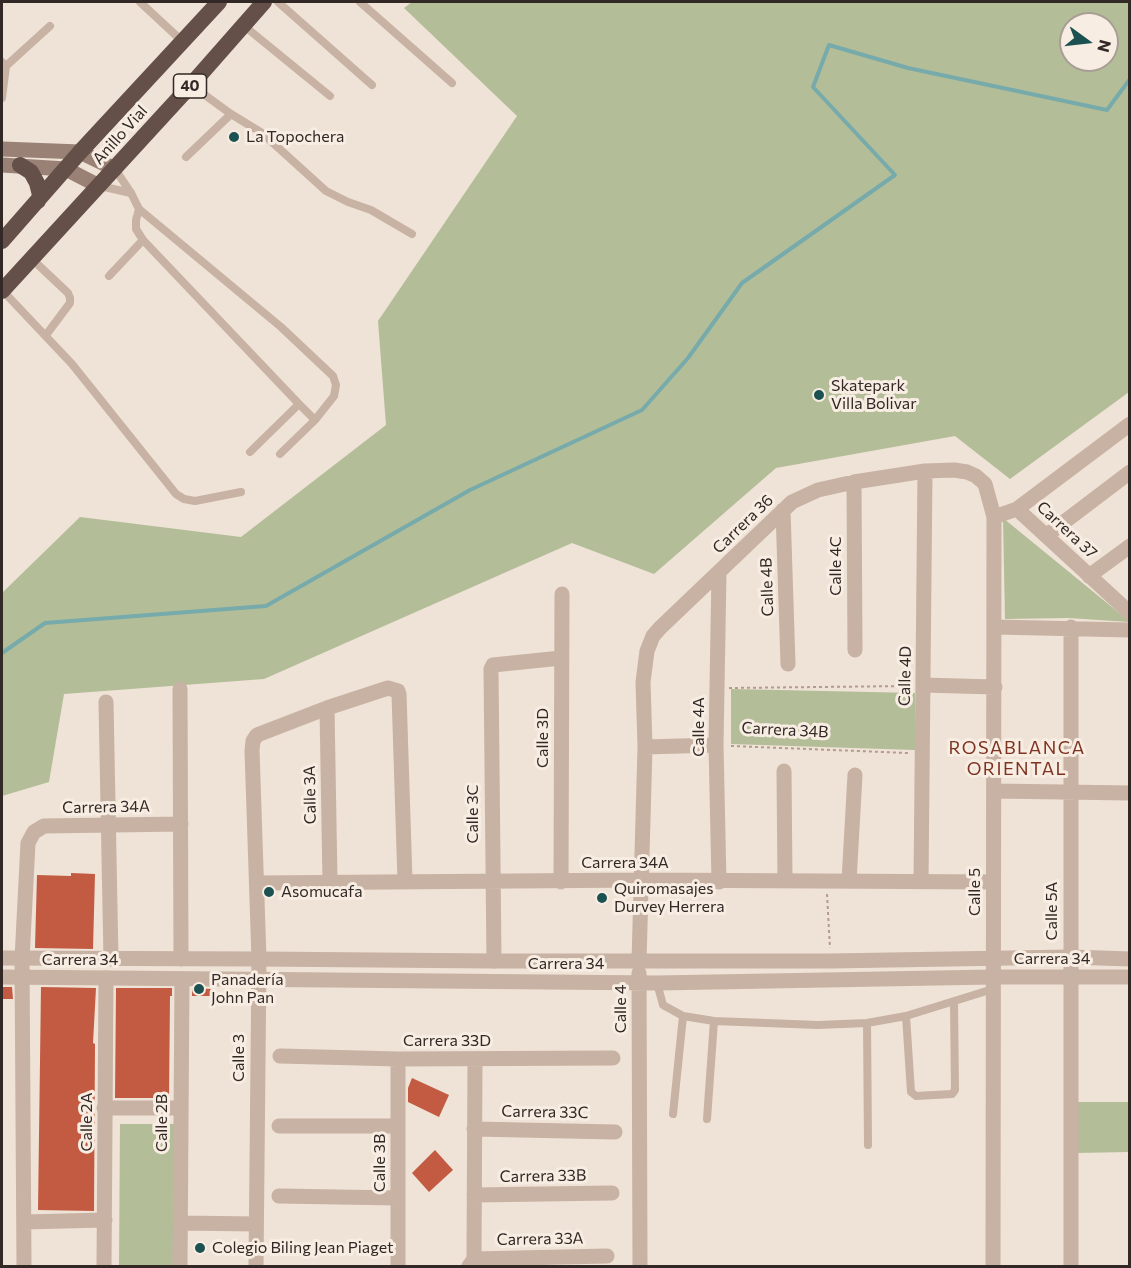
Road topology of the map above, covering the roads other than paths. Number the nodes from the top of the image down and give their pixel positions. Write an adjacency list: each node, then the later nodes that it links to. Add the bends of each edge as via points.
1 (140, 2): 8 (lane)
2 (219, 2): 8 (highway, Anillo Vial / 40)
3 (264, 2): 6 (highway, Anillo Vial / 40)
4 (278, 2): 12 (lane)
5 (360, 2): 10 (lane)
6 (243, 25): 11 (highway, Anillo Vial / 40); 13 (lane)
7 (50, 26): 9 (lane)
8 (182, 41): 17 (highway, Anillo Vial / 40)
9 (4, 64): 14 (lane)
10 (452, 83)
11 (191, 84): 15 (lane); 22 (highway, Anillo Vial / 40)
12 (372, 85)
13 (330, 96)
14 (2, 98)
15 (231, 114): 18 (lane); 27 (lane, via 262,133 326,191 371,210)
16 (2, 149): 17 (main road)
17 (80, 152): 21 (highway, Anillo Vial / 40); 22 (main road)
18 (186, 157)
19 (2, 165): 20 (main road)
20 (20, 165): 21 (main road); 25 (highway, via 38,183)
21 (66, 169): 23 (main road); 25 (highway, Anillo Vial / 40)
22 (114, 169): 23 (highway, Anillo Vial / 40); 24 (lane)
23 (99, 186): 24 (lane); 30 (highway, Anillo Vial / 40)
24 (131, 193): 26 (lane)
25 (38, 201): 29 (highway, Anillo Vial / 40)
26 (139, 209): 28 (lane, via 136,229); 35 (lane, via 281,327 333,376 334,396)
27 (412, 234)
28 (142, 240): 31 (lane); 34 (lane)
29 (2, 241)
30 (31, 258): 32 (highway, Anillo Vial / 40); 33 (lane, via 70,298)
31 (110, 276)
32 (2, 291): 33 (lane)
33 (46, 335): 42 (lane, via 176,494 184,499 203,500)
34 (299, 404): 35 (lane); 37 (lane)
35 (315, 420): 38 (lane)
36 (1130, 424): 43 (street)
37 (250, 452)
38 (280, 454)
39 (926, 471): 41 (street, Carrera 36); 45 (street, via 954,470 976,476 985,484); 59 (street, Calle 4D)
40 (1130, 472): 46 (street)
41 (854, 482): 44 (street, Carrera 36, via 807,494); 56 (street, Calle 4C)
42 (241, 492)
43 (1017, 509): 45 (street, Carrera 37); 46 (street, Carrera 37)
44 (783, 510): 48 (street, Carrera 36); 58 (street, Calle 4B)
45 (994, 518): 52 (street, Calle 5)
46 (1047, 535): 49 (street, Carrera 37)
47 (1130, 546): 49 (street)
48 (719, 572): 55 (street, Carrera 36, via 660,628); 64 (street, Calle 4A)
49 (1089, 576): 51 (street, Carrera 37)
50 (562, 594): 57 (street, Calle 3D)
51 (1130, 613)
52 (995, 627): 53 (street); 60 (street, Calle 5)
53 (1071, 627): 54 (street); 69 (street, Calle 5A)
54 (1130, 630)
55 (649, 645): 65 (street, Calle 4, via 643,670)
56 (855, 650)
57 (561, 658): 78 (street, Calle 3C, via 492,666); 79 (street, Calle 3D)
58 (788, 664)
59 (923, 685): 60 (street); 81 (street, Calle 4D)
60 (995, 687): 68 (street, Calle 5)
61 (180, 690): 71 (street)
62 (106, 702): 72 (street)
63 (327, 708): 74 (street, via 388,688 399,694); 77 (street, Calle 3A); 83 (street, Calle 3, via 257,735 253,741)
64 (716, 745): 65 (street); 80 (street, Calle 4A)
65 (645, 747): 73 (street, Calle 4)
66 (784, 771): 75 (street)
67 (855, 775): 76 (street)
68 (994, 792): 69 (street); 82 (street, Calle 5)
69 (1071, 793): 70 (street); 84 (street, Calle 5A)
70 (1130, 793)
71 (181, 824): 72 (street, Carrera 34A); 90 (street)
72 (109, 825): 88 (street, Carrera 34A, via 45,826 34,832 28,843); 89 (street)
73 (642, 880): 79 (street, Carrera 34A); 80 (street, Carrera 34A); 93 (street, Calle 4)
74 (405, 881): 77 (street, Carrera 34A); 78 (street, Carrera 34A)
75 (785, 881): 76 (street, Carrera 34A); 80 (street, Carrera 34A)
76 (849, 881): 81 (street, Carrera 34A)
77 (330, 882): 83 (street, Carrera 34A)
78 (492, 882): 79 (street, Carrera 34A); 92 (street, Calle 3C)
79 (561, 882)
80 (719, 882)
81 (921, 882): 82 (street, Carrera 34A)
82 (993, 882): 87 (street, Calle 5)
83 (258, 883): 86 (street, Calle 3)
84 (1070, 957): 87 (street, Carrera 34); 91 (street, Carrera 34); 95 (street, Calle 5A)
85 (2, 958): 88 (street, Carrera 34)
86 (259, 958): 90 (street, Carrera 34); 92 (street, Carrera 34); 100 (street, Calle 3)
87 (993, 958): 93 (street, Carrera 34); 103 (street, Calle 5)
88 (22, 959): 89 (street, Carrera 34); 97 (street)
89 (111, 959): 90 (street, Carrera 34)
90 (181, 959)
91 (1130, 959)
92 (494, 962): 93 (street, Carrera 34)
93 (639, 962): 101 (street, Calle 4)
94 (2, 977): 97 (street, Carrera 34)
95 (1070, 977): 96 (street, Carrera 34); 103 (street, Carrera 34); 139 (street, Calle 5A)
96 (1130, 977)
97 (23, 978): 98 (street, Carrera 34); 127 (street)
98 (105, 978): 99 (street, Carrera 34); 114 (street, Calle 2A)
99 (182, 979): 100 (street, Carrera 34); 113 (street, Calle 2B)
100 (258, 980): 101 (street, Carrera 34); 129 (street, Calle 3)
101 (639, 983): 102 (street, Carrera 34); 137 (street, Calle 4)
102 (657, 983): 103 (street, Carrera 34); 105 (lane, via 663,1005)
103 (993, 983): 104 (lane); 138 (street, Calle 5)
104 (954, 1002): 106 (lane); 106 (lane, via 952,1094 916,1096 911,1092)
105 (683, 1016): 107 (lane); 115 (lane)
106 (906, 1016): 108 (lane)
107 (714, 1021): 108 (lane); 116 (lane)
108 (867, 1023): 121 (lane)
109 (280, 1056): 111 (street, Carrera 33D)
110 (613, 1058): 112 (street, Carrera 33D)
111 (398, 1059): 112 (street, Carrera 33D); 118 (street, Calle 3B)
112 (475, 1059): 119 (street)
113 (180, 1107): 114 (street); 128 (street, Calle 2B)
114 (104, 1108): 126 (street, Calle 2A)
115 (673, 1114)
116 (707, 1119)
117 (279, 1126): 118 (street)
118 (398, 1126): 125 (street, Calle 3B)
119 (474, 1129): 120 (street, Carrera 33C); 123 (street)
120 (615, 1132)
121 (868, 1145)
122 (612, 1193): 123 (street, Carrera 33B)
123 (474, 1195): 131 (street)
124 (279, 1196): 125 (street)
125 (398, 1197): 136 (street, Calle 3B)
126 (105, 1220): 127 (street); 133 (street, Calle 2A)
127 (24, 1222): 132 (street)
128 (180, 1223): 129 (street); 134 (street, Calle 2B)
129 (256, 1224): 135 (street, Calle 3)
130 (607, 1256): 131 (street, Carrera 33A)
131 (471, 1263)
132 (24, 1266)
133 (104, 1266)
134 (180, 1266)
135 (256, 1266)
136 (398, 1266)
137 (640, 1266)
138 (993, 1266)
139 (1071, 1266)

